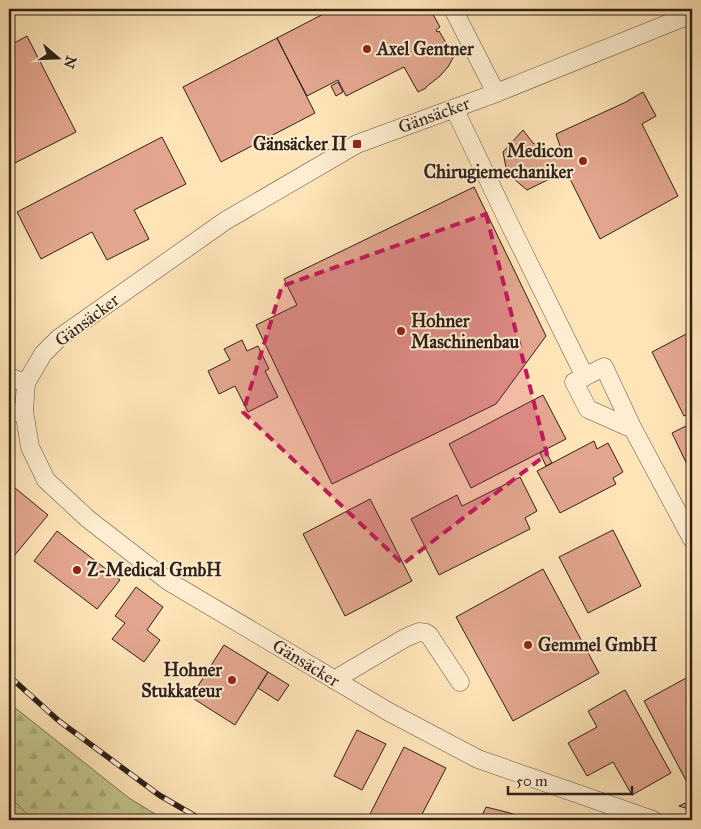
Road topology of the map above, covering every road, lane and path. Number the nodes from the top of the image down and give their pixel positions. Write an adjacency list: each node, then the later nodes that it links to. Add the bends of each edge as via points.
1 (453, 9): 3 (street)
2 (692, 14): 3 (street, Gänsäcker)
3 (496, 93): 4 (street, Gänsäcker)
4 (454, 108): 5 (street); 7 (street, Gänsäcker, via 357,144 225,221 59,338 44,354)
5 (585, 376): 9 (street, via 604,367); 9 (street, via 574,382 588,409)
6 (9, 377): 7 (street)
7 (26, 383): 8 (street, Gänsäcker)
8 (16, 412): 11 (street, Gänsäcker, via 46,480 88,519 168,581)
9 (633, 428): 10 (street)
10 (692, 539)
11 (334, 680): 12 (street, via 419,632 429,635); 13 (street, Gänsäcker, via 478,759)
12 (460, 682)
13 (653, 820)

